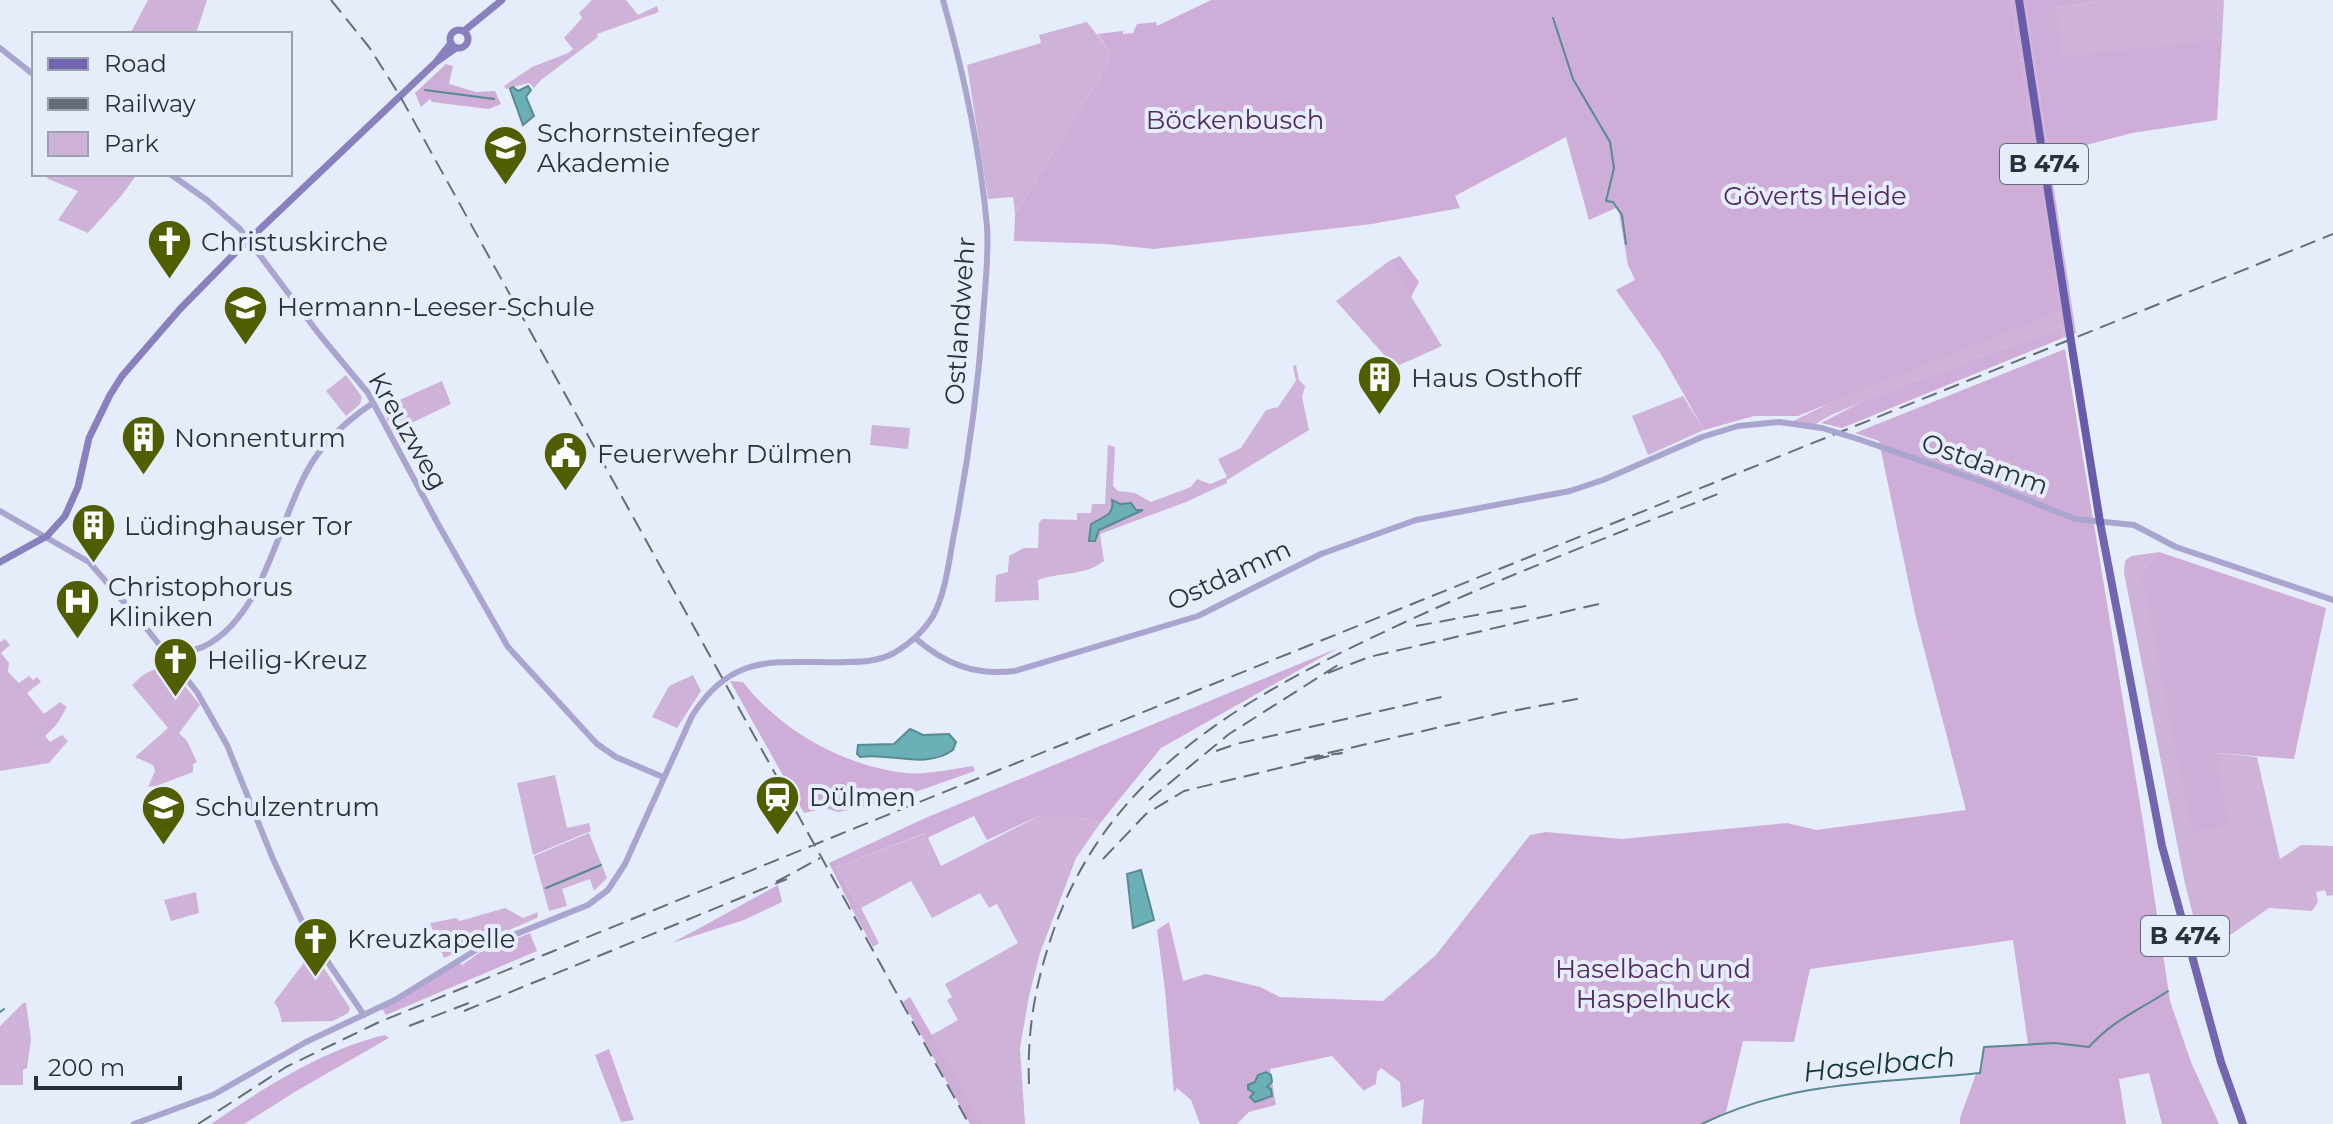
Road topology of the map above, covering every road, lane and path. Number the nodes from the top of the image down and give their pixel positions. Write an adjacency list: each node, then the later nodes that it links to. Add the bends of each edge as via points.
1 (502, 0): 4 (main road)
2 (943, 0): 16 (street, Ostlandwehr, via 968,100 987,259 963,490 938,604)
3 (2019, 0): 12 (highway, B 474, bridge)
4 (466, 34): 5 (main road, via 465,46); 5 (main road, via 452,32)
5 (453, 46): 9 (main road)
6 (0, 48): 7 (street)
7 (32, 73)
8 (173, 176): 9 (street, Kreuzweg)
9 (249, 240): 10 (street, Kreuzweg); 13 (main road, via 122,376 89,438 69,510)
10 (373, 403): 17 (street, via 339,430 312,462 246,605 207,644); 18 (street, Kreuzweg, via 508,647 597,744)
11 (0, 511): 13 (street)
12 (2100, 522): 15 (street, Ostdamm, via 2134,525 2176,547); 16 (street, Ostdamm, bridge, via 2075,519 1822,428 1779,422 1738,426 1570,491 1416,520 1321,554 1198,616 1015,671 965,669); 21 (main road, B 474, via 2162,846)
13 (47, 536): 14 (main road); 17 (street, via 89,562)
14 (0, 562)
15 (2333, 600)
16 (915, 638): 18 (street, via 869,661 774,661 741,670 698,707)
17 (169, 656): 19 (street, via 220,729 306,930)
18 (663, 777): 19 (street, via 625,864 601,896 476,950)
19 (364, 1015): 20 (street, via 213,1095)
20 (134, 1124)
21 (2243, 1124)

